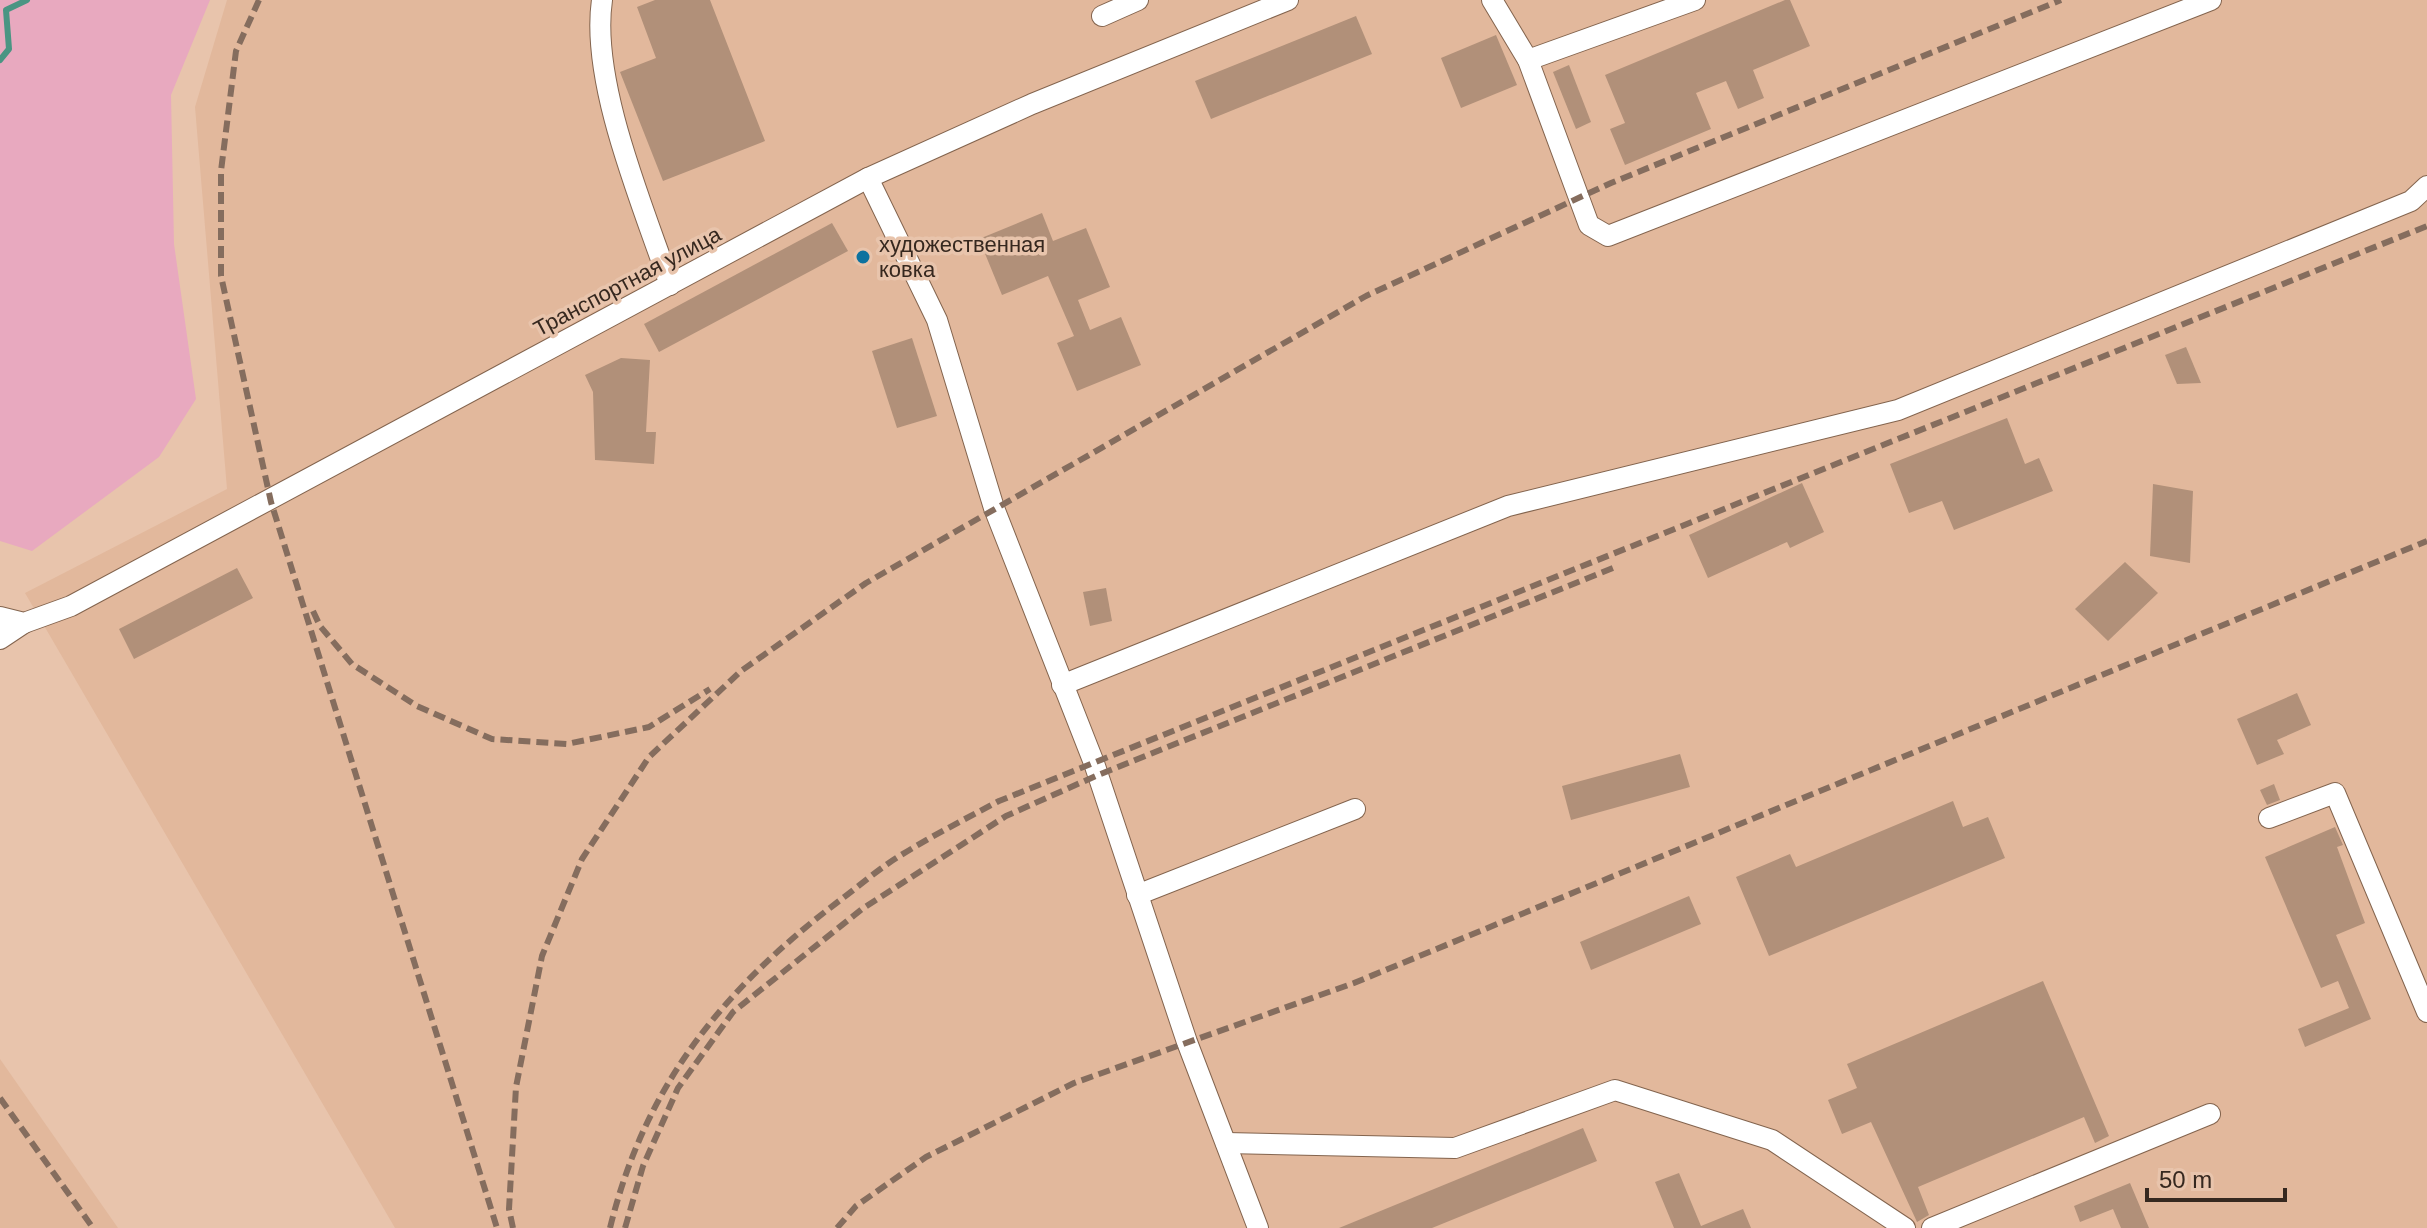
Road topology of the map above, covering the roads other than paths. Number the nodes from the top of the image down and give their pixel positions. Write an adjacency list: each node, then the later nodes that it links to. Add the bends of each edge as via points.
1 (602, 0): 11 (street, via 611,108)
2 (1138, 0): 7 (street)
3 (1288, 0): 9 (street, Транспортная улица, via 1032,104)
4 (1492, 0): 8 (street)
5 (1695, 0): 8 (street)
6 (2211, 0): 8 (street, via 1608,236 1589,225)
7 (1102, 16)
8 (1528, 60)
9 (868, 178): 11 (street, Транспортная улица); 15 (street, via 937,320 994,508)
10 (2427, 186): 15 (street, via 2411,201 1898,410 1508,506)
11 (670, 285): 13 (street, Транспортная улица, via 257,509 71,606)
12 (0, 617): 13 (street)
13 (24, 623): 14 (street, Транспортная улица)
14 (0, 639)
15 (1062, 685): 18 (street)
16 (1355, 809): 18 (street)
17 (2269, 818): 19 (street, via 2335,793)
18 (1137, 895): 21 (street)
19 (2427, 1012)
20 (2210, 1114): 24 (street)
21 (1226, 1143): 22 (street); 23 (street, via 1455,1148 1615,1090 1772,1140)
22 (1258, 1228)
23 (1905, 1228)
24 (1932, 1228)

